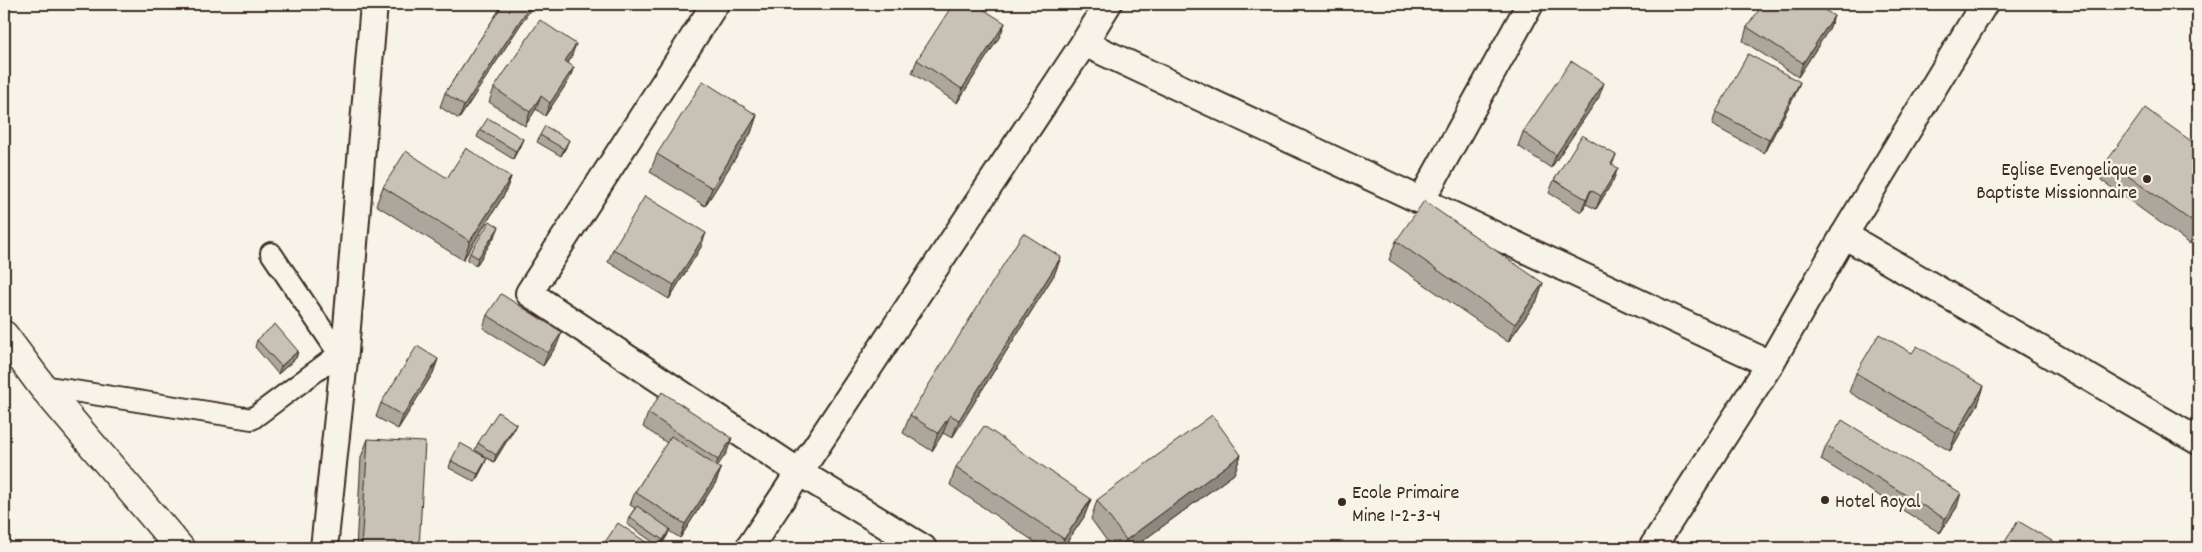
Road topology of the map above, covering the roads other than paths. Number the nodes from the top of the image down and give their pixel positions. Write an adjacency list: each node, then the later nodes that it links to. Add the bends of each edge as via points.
1 (374, 4): 16 (street, via 345,351)
2 (714, 4): 14 (street, via 529,293)
3 (1108, 4): 6 (street)
4 (1530, 4): 7 (street)
5 (1984, 4): 8 (street)
6 (1084, 44): 7 (street); 14 (street)
7 (1421, 201): 11 (street)
8 (1844, 235): 11 (street); 13 (street)
9 (271, 253): 12 (street, via 339,354 252,418)
10 (4, 335): 12 (street)
11 (1770, 364): 19 (street)
12 (42, 386): 15 (street)
13 (2198, 441)
14 (799, 472): 17 (street); 18 (street)
15 (180, 548)
16 (324, 548)
17 (749, 548)
18 (923, 548)
19 (1652, 548)

